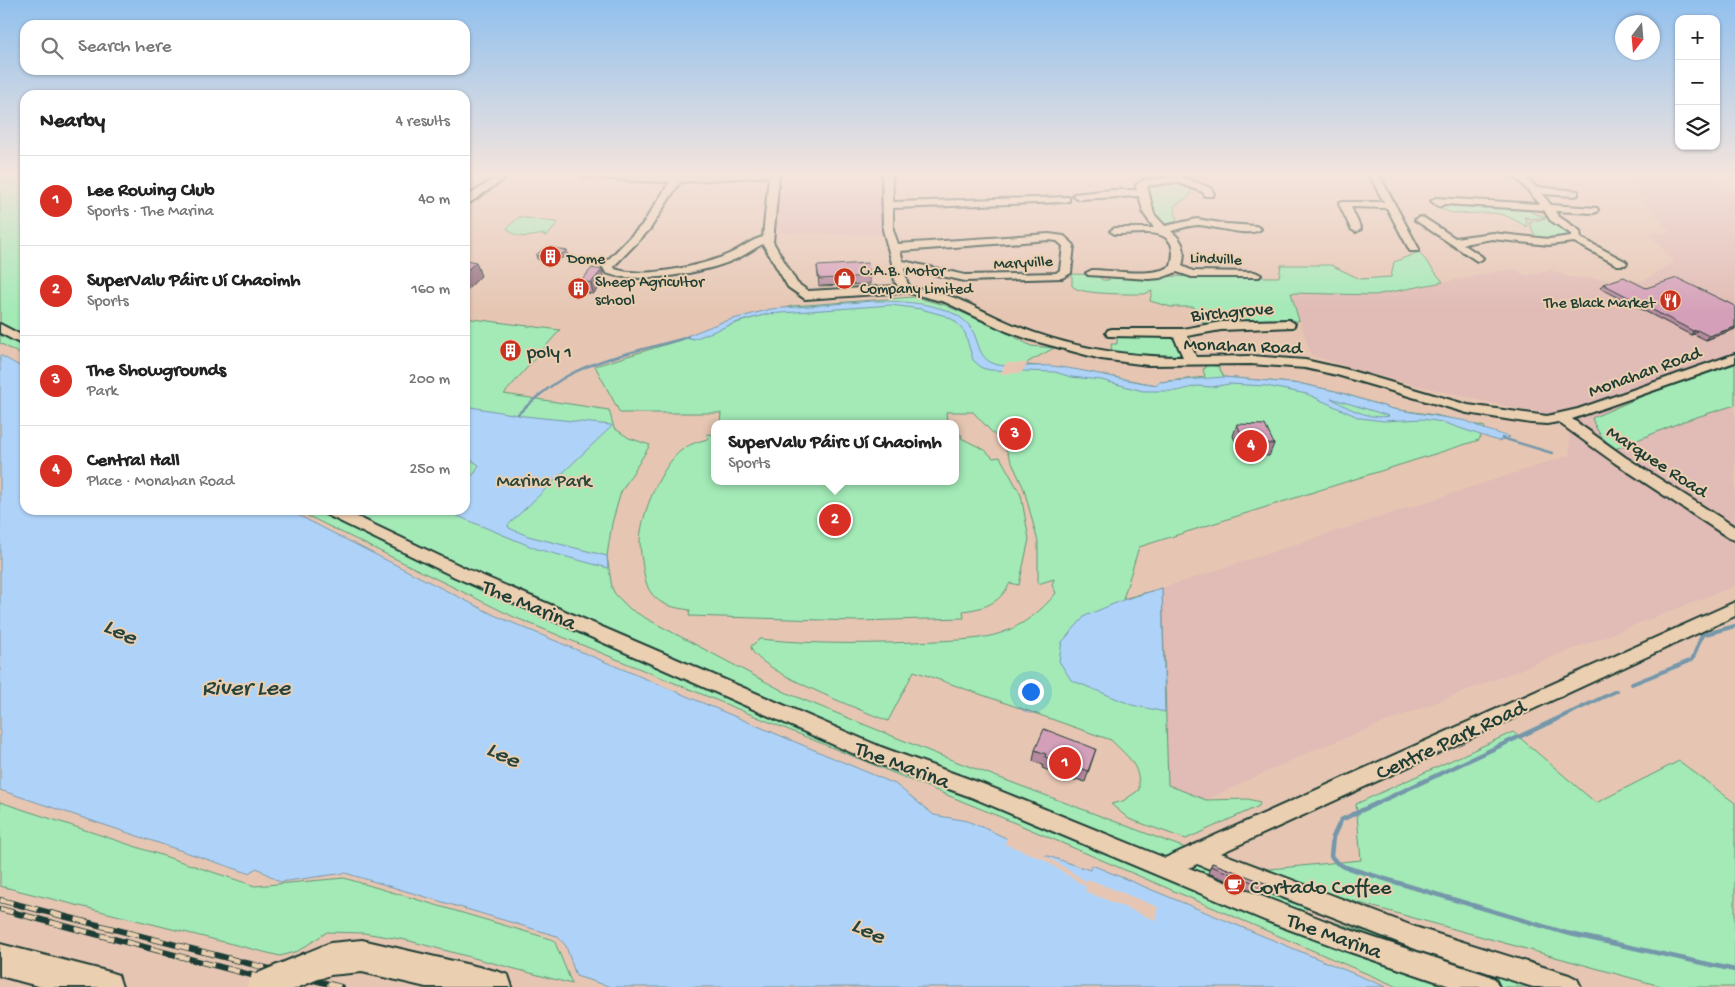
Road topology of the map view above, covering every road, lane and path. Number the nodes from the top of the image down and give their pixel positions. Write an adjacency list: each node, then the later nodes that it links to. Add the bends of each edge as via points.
1 (651, 219): 12 (street, via 608,266 608,270 615,274 658,273 701,266 730,258 758,241)
2 (770, 219): 12 (street)
3 (888, 219): 16 (street)
4 (1153, 219): 11 (street, Lindville)
5 (1351, 219): 10 (street)
6 (1399, 219): 17 (street)
7 (1555, 219): 13 (street, via 1576,233)
8 (1420, 220): 14 (street)
9 (1256, 229): 11 (street, Lindville, via 1198,222)
10 (1356, 229)
11 (1165, 230): 15 (street, Lindville, via 1140,232 1114,226); 21 (street, Lindville, via 1174,237 1179,250)
12 (768, 239): 24 (street, Monahan Road, via 792,284 805,295)
13 (1576, 239): 14 (street, via 1549,242 1492,236); 20 (street)
14 (1453, 242): 18 (street)
15 (1117, 243)
16 (894, 248): 19 (street); 19 (street, Maryville, via 1049,238 1062,239 1069,244 1065,273 1058,276 972,278)
17 (1414, 249)
18 (1477, 258)
19 (898, 263): 24 (street, via 901,282)
20 (1622, 263)
21 (1176, 268): 22 (street, Lindville, via 1170,273 1157,275); 23 (street, Lindville, via 1192,274)
22 (1100, 275)
23 (1256, 275)
24 (906, 289): 31 (street, Monahan Road, via 949,300 1017,330 1086,351 1148,361)
25 (1289, 324): 28 (street, Birchgrove, via 1221,326)
26 (0, 328): 29 (street)
27 (1112, 331): 28 (street, Birchgrove)
28 (1179, 333): 31 (street, Birchgrove)
29 (20, 339)
30 (1735, 358): 32 (street, Monahan Road)
31 (1191, 360): 32 (street, Monahan Road, via 1266,360 1305,364 1476,411 1531,420)
32 (1561, 417): 34 (street, Marquee Road, via 1620,460)
33 (340, 515): 37 (street, The Marina, via 462,573 791,718)
34 (1735, 534)
35 (1735, 609): 36 (street, Centre Park Road)
36 (1197, 854): 37 (street, Centre Park Road); 43 (street, The Marina, via 1418,939)
37 (1166, 868): 42 (street, The Marina, via 1336,936)
38 (0, 960): 39 (highway)
39 (106, 987)
40 (262, 987): 41 (highway, bridge, via 330,959 362,956)
41 (496, 987)
42 (1487, 987)
43 (1569, 987)

